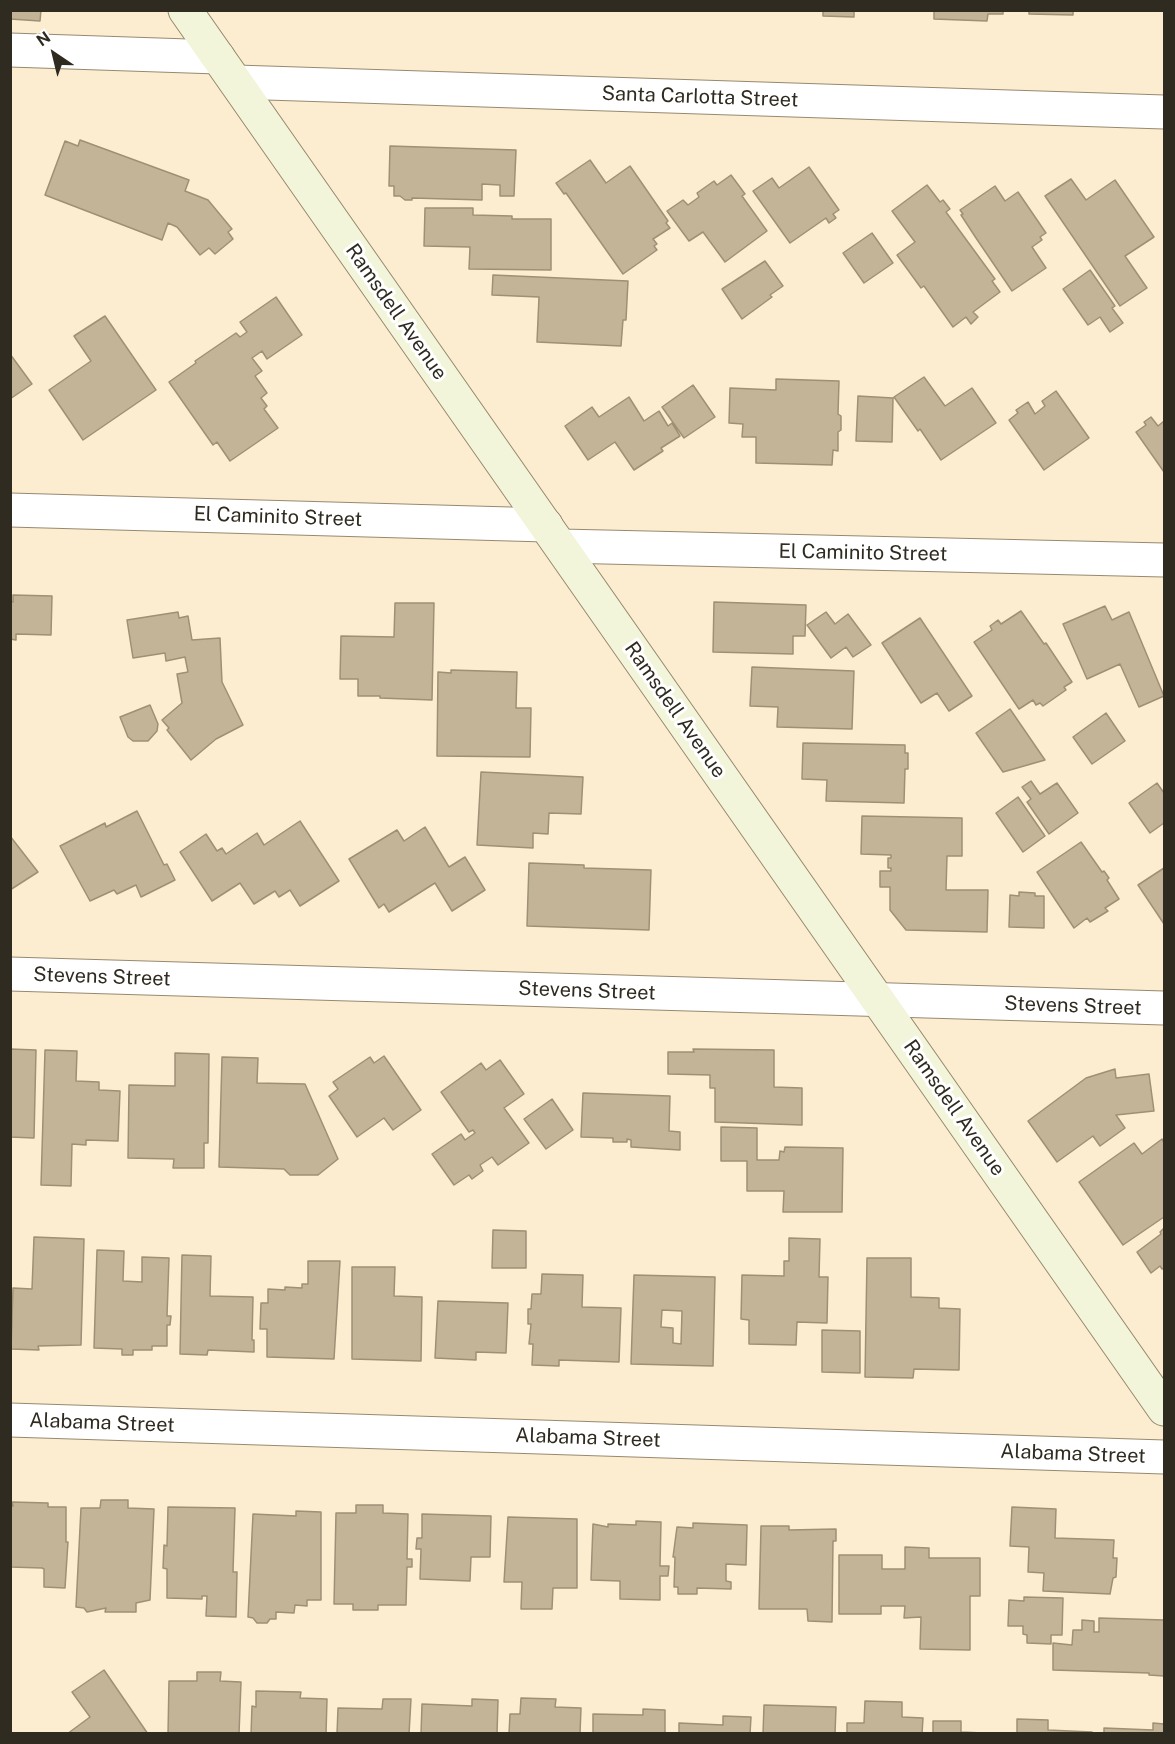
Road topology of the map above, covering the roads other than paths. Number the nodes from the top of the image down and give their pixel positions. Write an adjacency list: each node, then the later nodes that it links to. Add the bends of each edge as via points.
1 (185, 10): 3 (street, Ramsdell Avenue)
2 (10, 50): 3 (street, Santa Carlotta Street)
3 (227, 69): 4 (street, Santa Carlotta Street); 6 (street, Ramsdell Avenue)
4 (1164, 112)
5 (10, 510): 6 (street, El Caminito Street)
6 (553, 536): 7 (street, El Caminito Street); 9 (street, Ramsdell Avenue)
7 (1164, 560)
8 (10, 974): 9 (street, Stevens Street)
9 (878, 1000): 10 (street, Stevens Street); 11 (street, Ramsdell Avenue)
10 (1164, 1008)
11 (1164, 1409)
12 (10, 1420): 13 (street, Alabama Street)
13 (1164, 1456)

